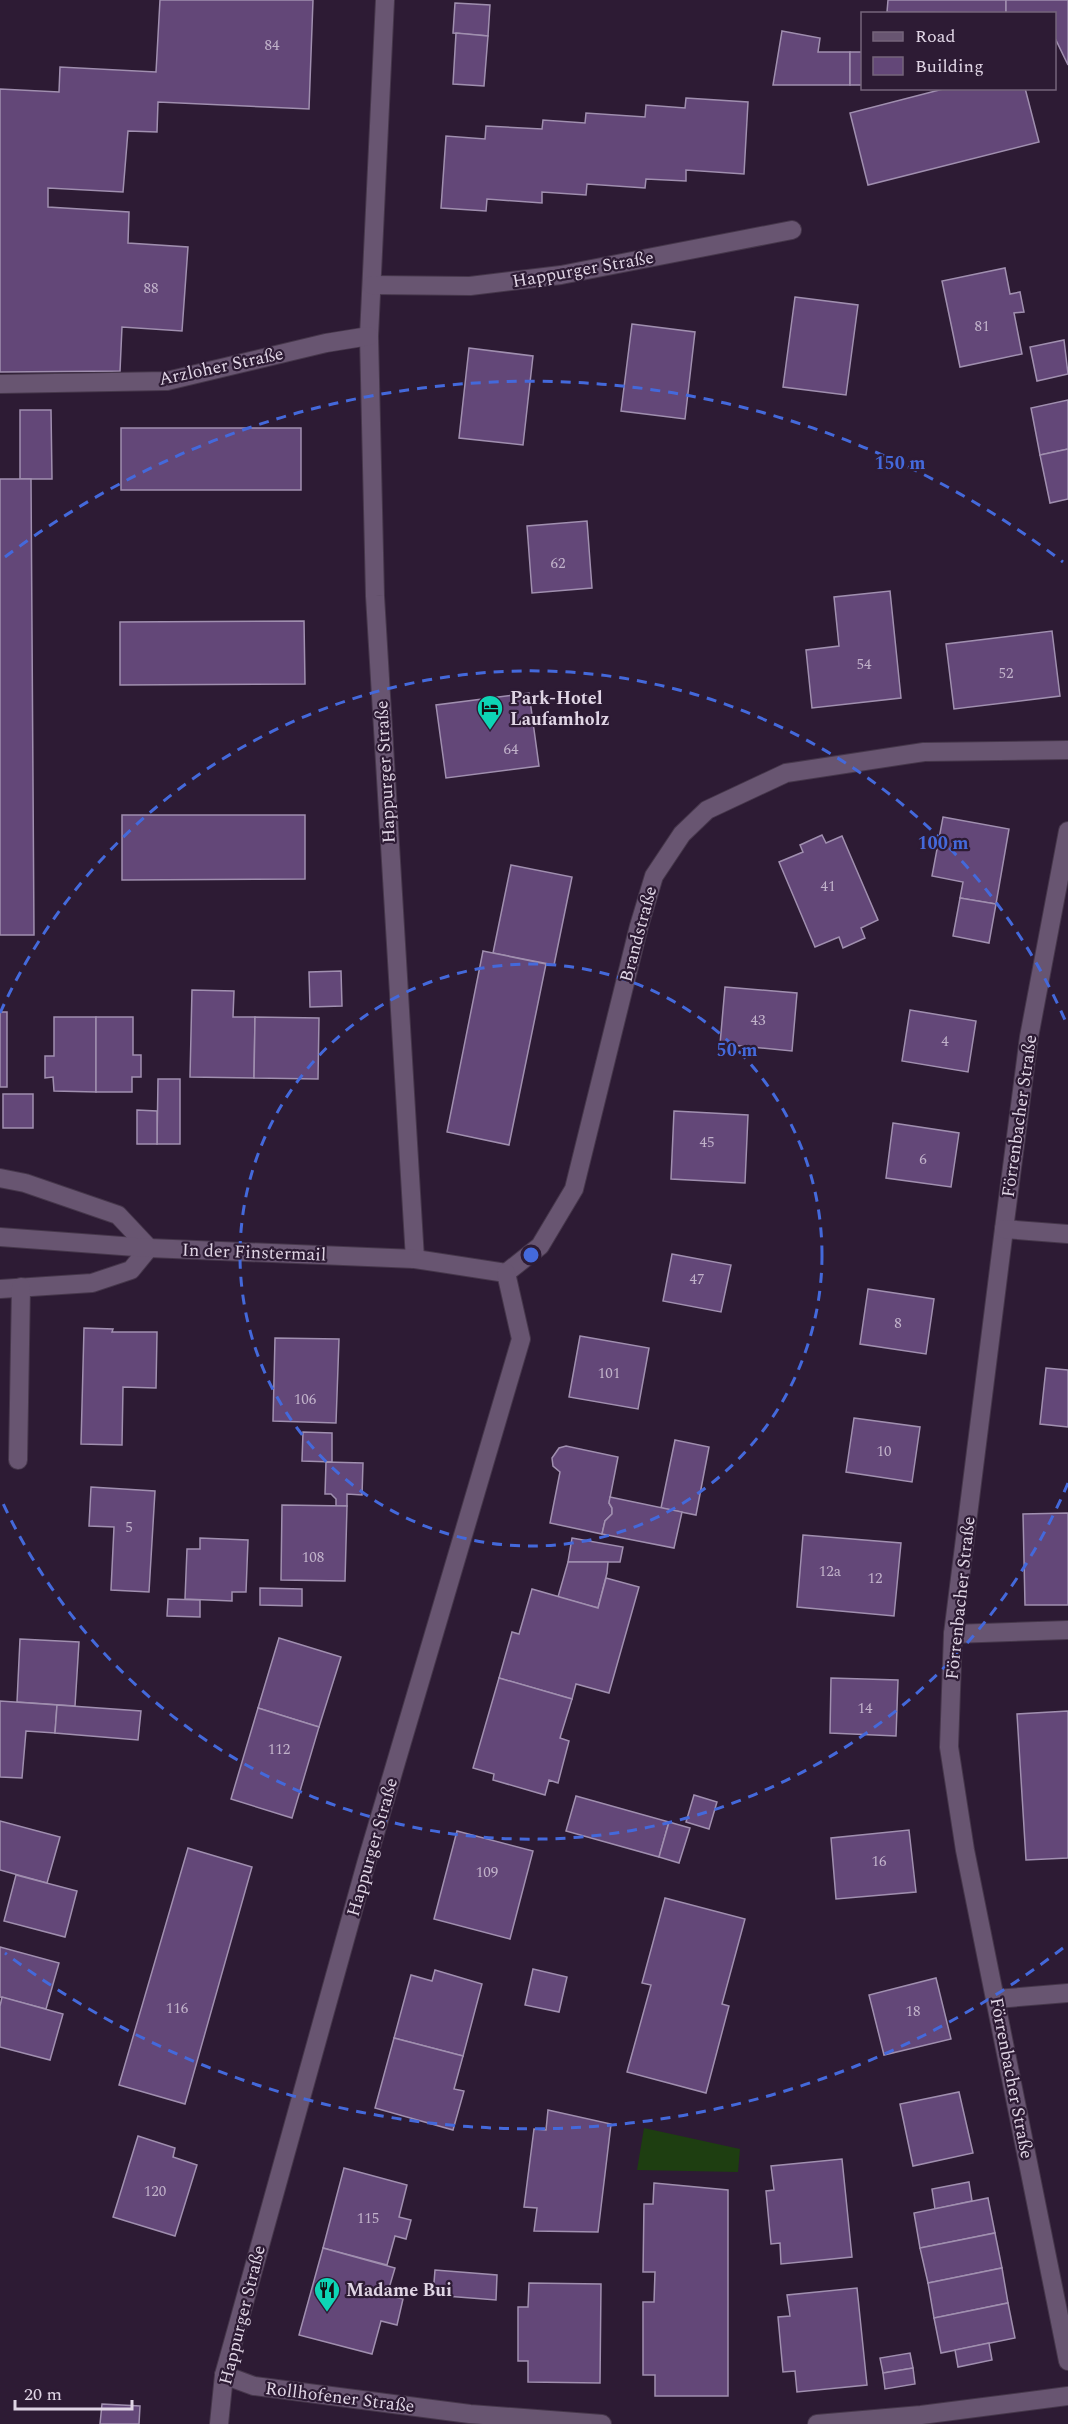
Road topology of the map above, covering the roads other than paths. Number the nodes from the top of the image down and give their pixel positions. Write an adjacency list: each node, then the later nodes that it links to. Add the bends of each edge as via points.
1 (385, 0): 3 (street, Happurger Straße)
2 (792, 230): 3 (street, Happurger Straße, via 561,275 470,286)
3 (372, 285): 4 (street, Happurger Straße)
4 (369, 336): 5 (street, Arzloher Straße, via 167,381); 13 (street, Happurger Straße, via 375,596)
5 (0, 384)
6 (1068, 750): 14 (street, Brandstraße, via 924,752 786,772 707,810 682,834 654,876 574,1189 540,1246)
7 (1068, 831): 9 (street, Förrenbacher Straße, via 1029,1037)
8 (0, 1178): 12 (street, via 118,1215)
9 (1004, 1229): 10 (street); 19 (street, Förrenbacher Straße)
10 (1068, 1234)
11 (0, 1237): 12 (street, In der Finstermail)
12 (149, 1248): 13 (street, In der Finstermail); 15 (street, via 131,1270 92,1283)
13 (414, 1259): 14 (street, In der Finstermail)
14 (506, 1272): 23 (street, Happurger Straße, via 521,1339 366,1864)
15 (21, 1287): 16 (street); 17 (street)
16 (0, 1288)
17 (18, 1460)
18 (1068, 1630): 19 (street)
19 (953, 1634): 21 (street, Förrenbacher Straße, via 949,1747 965,1850)
20 (1068, 1993): 21 (street)
21 (996, 1999): 22 (street, Förrenbacher Straße)
22 (1068, 2361)
23 (224, 2375): 25 (street, Rollhofener Straße, via 254,2386); 26 (street, Happurger Straße)
24 (1068, 2396): 28 (street)
25 (469, 2419): 27 (street, Rollhofener Straße)
26 (219, 2424)
27 (602, 2424)
28 (817, 2424)

